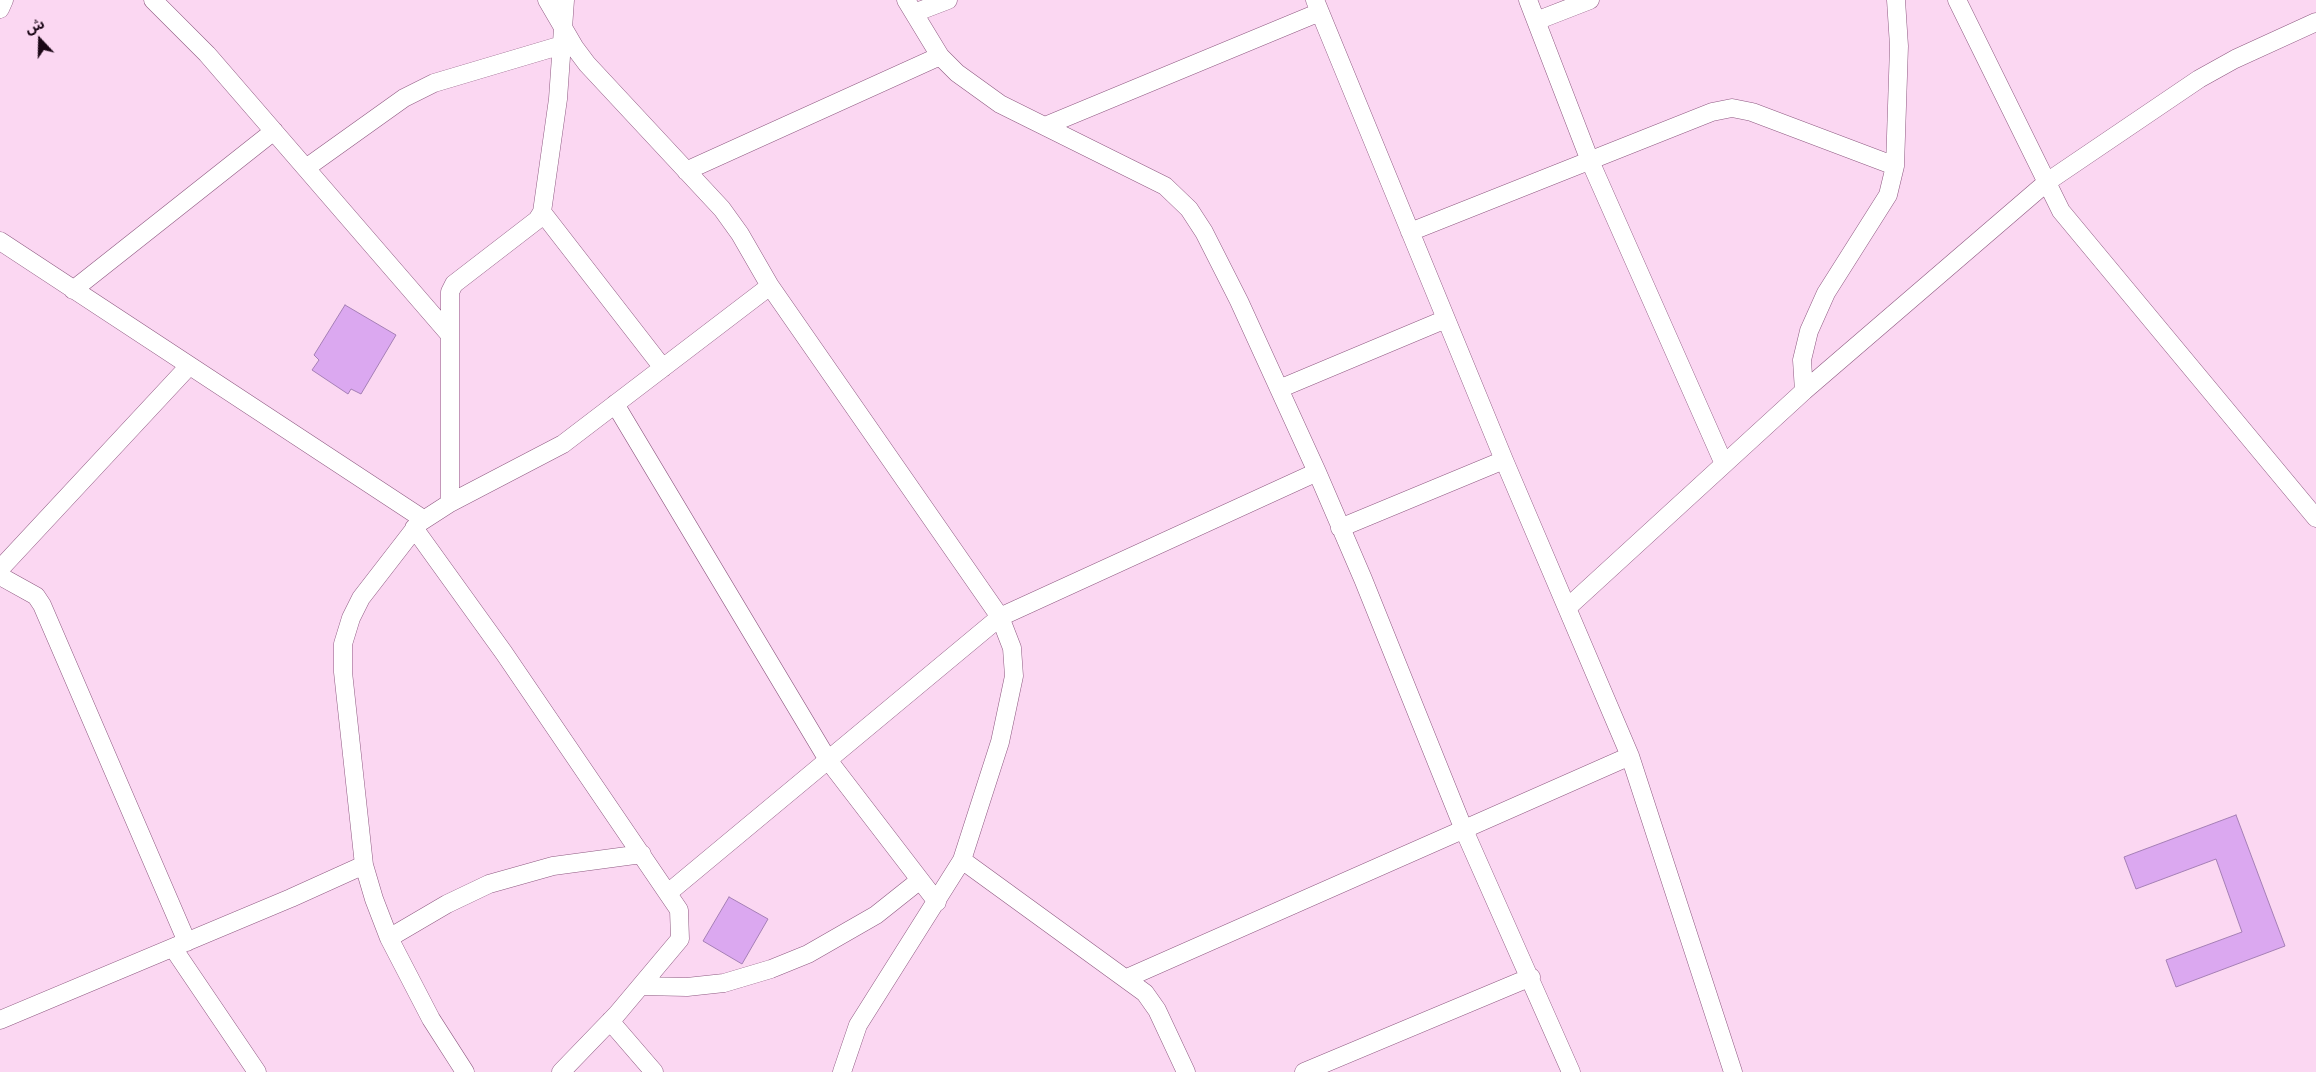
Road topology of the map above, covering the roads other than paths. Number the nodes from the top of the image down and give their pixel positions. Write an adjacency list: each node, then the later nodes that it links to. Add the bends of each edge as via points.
1 (4, 0): 12 (street)
2 (153, 0): 18 (street, via 207,54)
3 (547, 0): 15 (street)
4 (565, 0): 15 (street)
5 (948, 0): 11 (street)
6 (1528, 0): 13 (street)
7 (1590, 0): 13 (street)
8 (1896, 0): 20 (street, via 1899,46)
9 (1957, 0): 23 (street)
10 (1318, 6): 17 (street); 25 (street)
11 (910, 7): 16 (street)
12 (0, 9)
13 (1536, 21): 19 (street)
14 (2316, 22): 23 (street, via 2235,58 2199,79)
15 (563, 37): 21 (street, via 434,83 404,98); 22 (street); 24 (street)
16 (940, 56): 17 (street, via 957,73 1000,104); 22 (street)
17 (1045, 126): 33 (street, via 1165,186 1189,210 1204,232 1239,301)
18 (274, 131): 21 (street); 28 (street)
19 (1590, 161): 20 (street, via 1712,112 1732,108 1752,112); 25 (street); 37 (street)
20 (1895, 166): 34 (street, via 1888,195 1826,293 1809,331 1802,360)
21 (306, 168): 30 (street)
22 (686, 171): 27 (street, via 722,209)
23 (2047, 182): 34 (street); 40 (street, via 2062,211)
24 (542, 212): 30 (street, via 537,220 454,284 450,292); 32 (street)
25 (1410, 232): 29 (street)
26 (0, 241): 28 (street)
27 (770, 286): 32 (street); 46 (street)
28 (74, 290): 31 (street)
29 (1446, 319): 33 (street); 36 (street)
30 (450, 335): 39 (street)
31 (189, 366): 41 (street); 43 (street)
32 (662, 368): 35 (street)
33 (1279, 389): 38 (street)
34 (1804, 391): 37 (street)
35 (615, 404): 39 (street, via 556,449); 48 (street)
36 (1504, 460): 42 (street); 45 (street)
37 (1724, 464): 45 (street)
38 (1317, 472): 42 (street); 46 (street)
39 (450, 503): 41 (street)
40 (2316, 518)
41 (418, 524): 50 (street); 52 (street, via 361,598 343,644 343,672)
42 (1340, 528): 49 (street)
43 (0, 569)
44 (0, 576): 57 (street, via 36,596 42,605)
45 (1568, 608): 47 (street)
46 (1000, 617): 48 (street); 51 (street, via 1012,648 1014,676 1000,742)
47 (1630, 756): 49 (street); 71 (street)
48 (828, 760): 53 (street); 54 (street)
49 (1464, 830): 58 (street); 59 (street)
50 (642, 854): 54 (street); 56 (street, via 553,866 489,884)
51 (962, 860): 55 (street); 59 (street)
52 (364, 865): 56 (street); 57 (street)
53 (920, 880): 55 (street); 60 (street, via 876,915 808,954 771,969 724,983 687,987)
54 (668, 893): 60 (street, via 679,910 680,939)
55 (937, 902): 67 (street, via 858,1025)
56 (389, 938): 64 (street, via 431,1019)
57 (180, 945): 61 (street); 63 (street)
58 (1531, 977): 69 (street); 70 (street)
59 (1127, 978): 68 (street, via 1145,993 1157,1010)
60 (641, 986): 62 (street)
61 (0, 1020)
62 (610, 1021): 65 (street); 66 (street)
63 (257, 1072)
64 (465, 1072)
65 (561, 1072)
66 (654, 1072)
67 (842, 1072)
68 (1186, 1072)
69 (1304, 1072)
70 (1571, 1072)
71 (1733, 1072)

